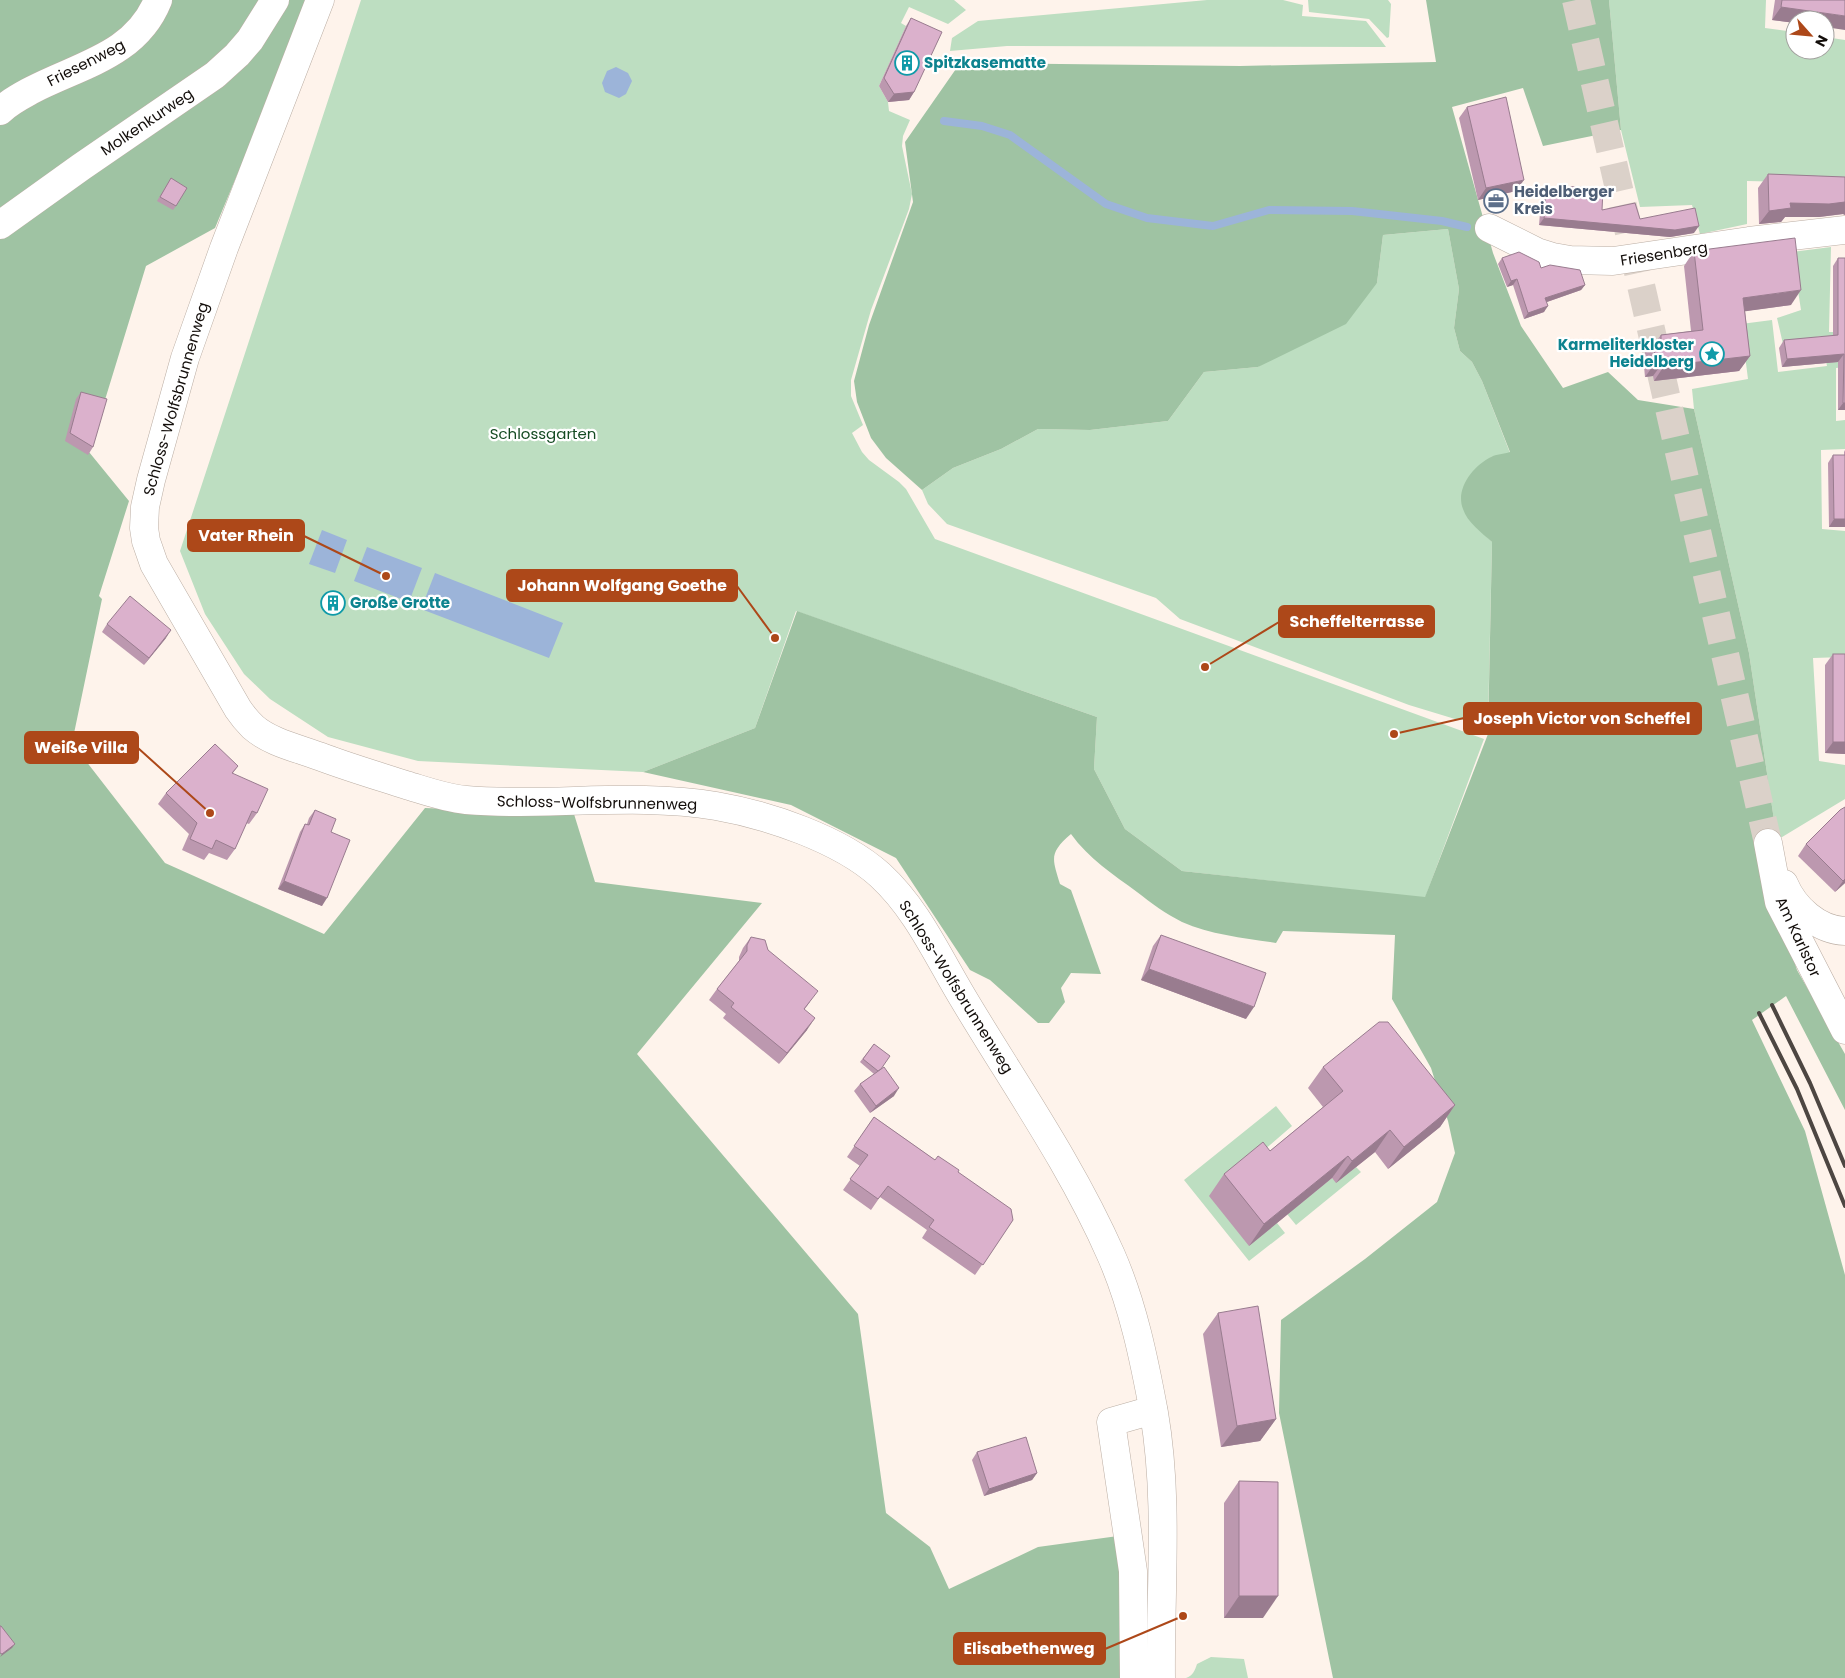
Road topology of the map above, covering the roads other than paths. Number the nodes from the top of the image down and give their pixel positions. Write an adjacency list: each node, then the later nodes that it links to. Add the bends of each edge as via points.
1 (158, 0): 4 (street, Friesenweg, via 141,29 124,45 17,98)
2 (275, 0): 5 (street, Molkenkurweg, via 250,40 215,74)
3 (320, 0): 10 (street, Schloss-Wolfsbrunnenweg, via 192,336 145,507 146,541 154,564 224,686 258,731 348,767 435,794 466,800 656,801 716,806 796,829 837,846 870,866 914,914 1077,1185 1123,1288 1139,1340)
4 (0, 111)
5 (0, 224)
6 (1494, 226): 7 (street, Friesenberg, via 1537,252 1553,257 1613,261)
7 (1845, 230)
8 (1845, 931): 9 (street, Am Karlstor, via 1816,922 1799,908 1786,889 1768,843 1779,902)
9 (1845, 1030)
10 (1153, 1410): 11 (street, via 1111,1422 1133,1571); 12 (street, Schloss-Wolfsbrunnenweg, via 1162,1489)
11 (1134, 1678)
12 (1161, 1678)

